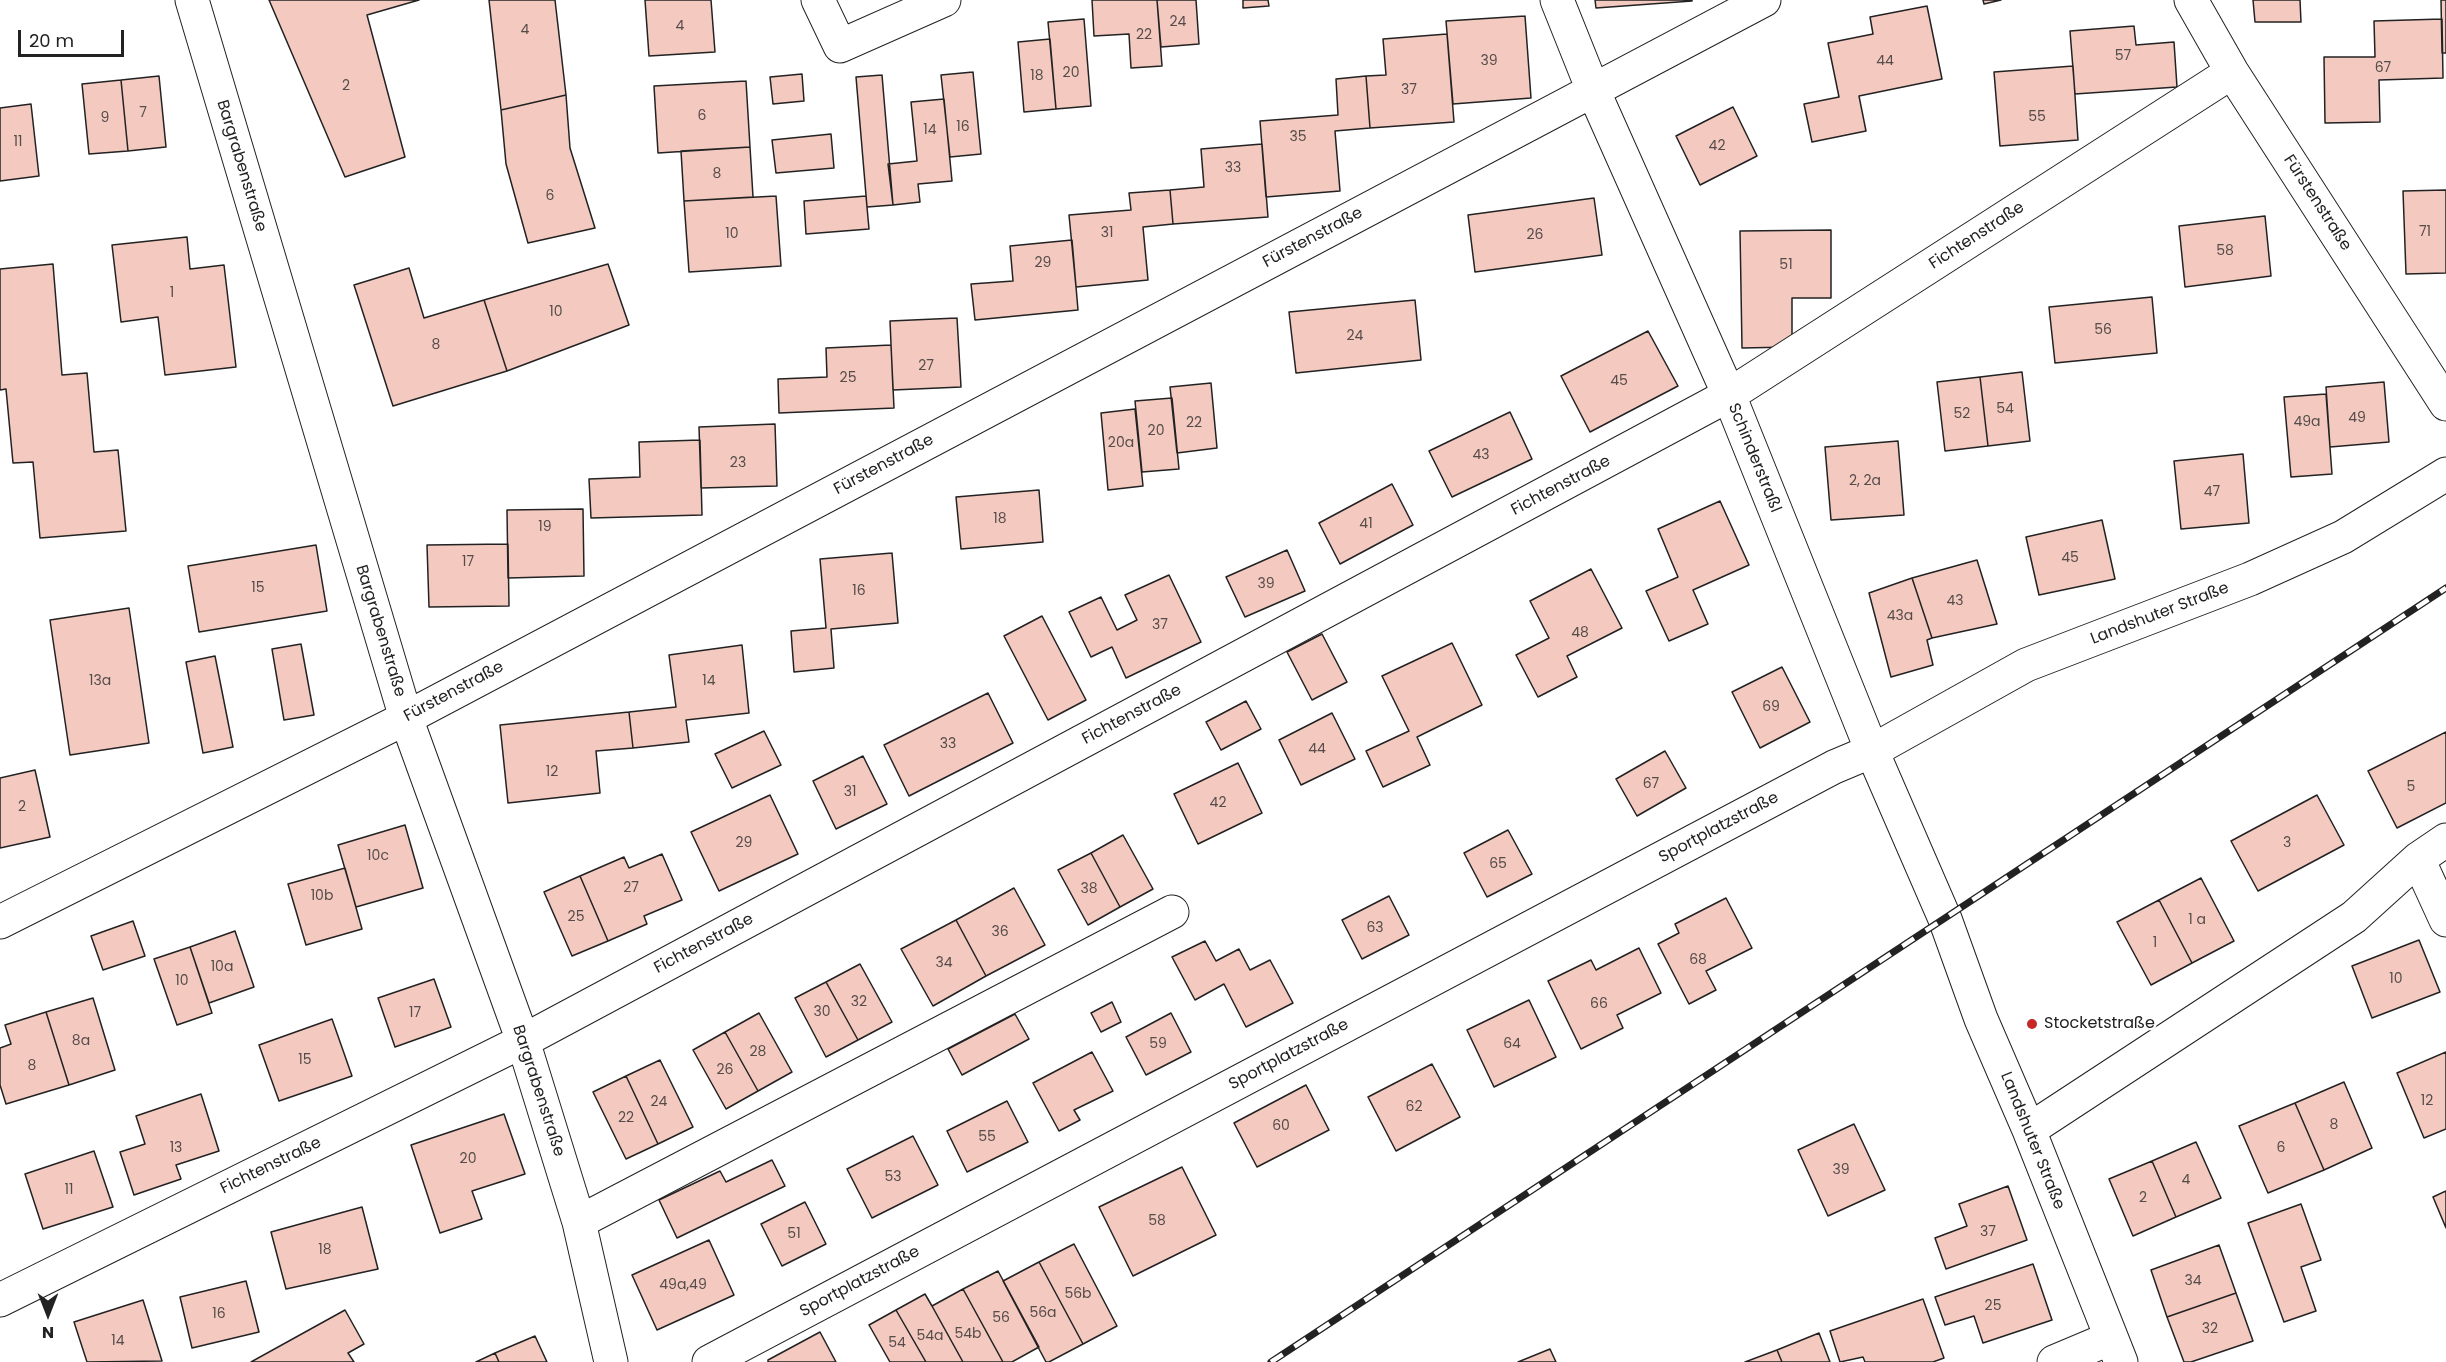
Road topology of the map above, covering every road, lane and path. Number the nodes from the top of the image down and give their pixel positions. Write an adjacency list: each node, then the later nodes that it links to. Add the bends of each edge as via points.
1 (192, 0): 12 (street, Bargrabenstraße)
2 (818, 0): 3 (street, via 840,46)
3 (944, 0)
4 (1557, 0): 8 (street, Schinderstraßl)
5 (1764, 0): 8 (street, Fürstenstraße)
6 (2191, 0): 7 (street, Fürstenstraße)
7 (2232, 72): 9 (street, Fichtenstraße); 10 (street, Fürstenstraße)
8 (1593, 90): 9 (street, Schinderstraßl); 12 (street, Fürstenstraße)
9 (1729, 396): 13 (street, Schinderstraßl); 20 (street, Fichtenstraße)
10 (2446, 404)
11 (2446, 474): 13 (street, Landshuter Straße, via 2343,537 2250,579 2026,665)
12 (406, 718): 19 (street, Fürstenstraße); 20 (street, Bargrabenstraße)
13 (1872, 751): 17 (street, Schinderstraßl); 26 (street, Sportplatzstraße, via 1834,767)
14 (2446, 840): 15 (street)
15 (2418, 859): 18 (street); 21 (street, via 2354,917)
16 (1172, 912): 22 (street)
17 (1945, 919): 21 (street, Landshuter Straße, via 1981,1019)
18 (2446, 920)
19 (0, 922)
20 (523, 1041): 22 (street, Bargrabenstraße); 23 (street, Fichtenstraße)
21 (2029, 1130): 24 (street, Landshuter Straße)
22 (579, 1222): 25 (street, Bargrabenstraße)
23 (0, 1300)
24 (2116, 1350): 27 (street)
25 (611, 1362)
26 (709, 1362)
27 (2054, 1362)

